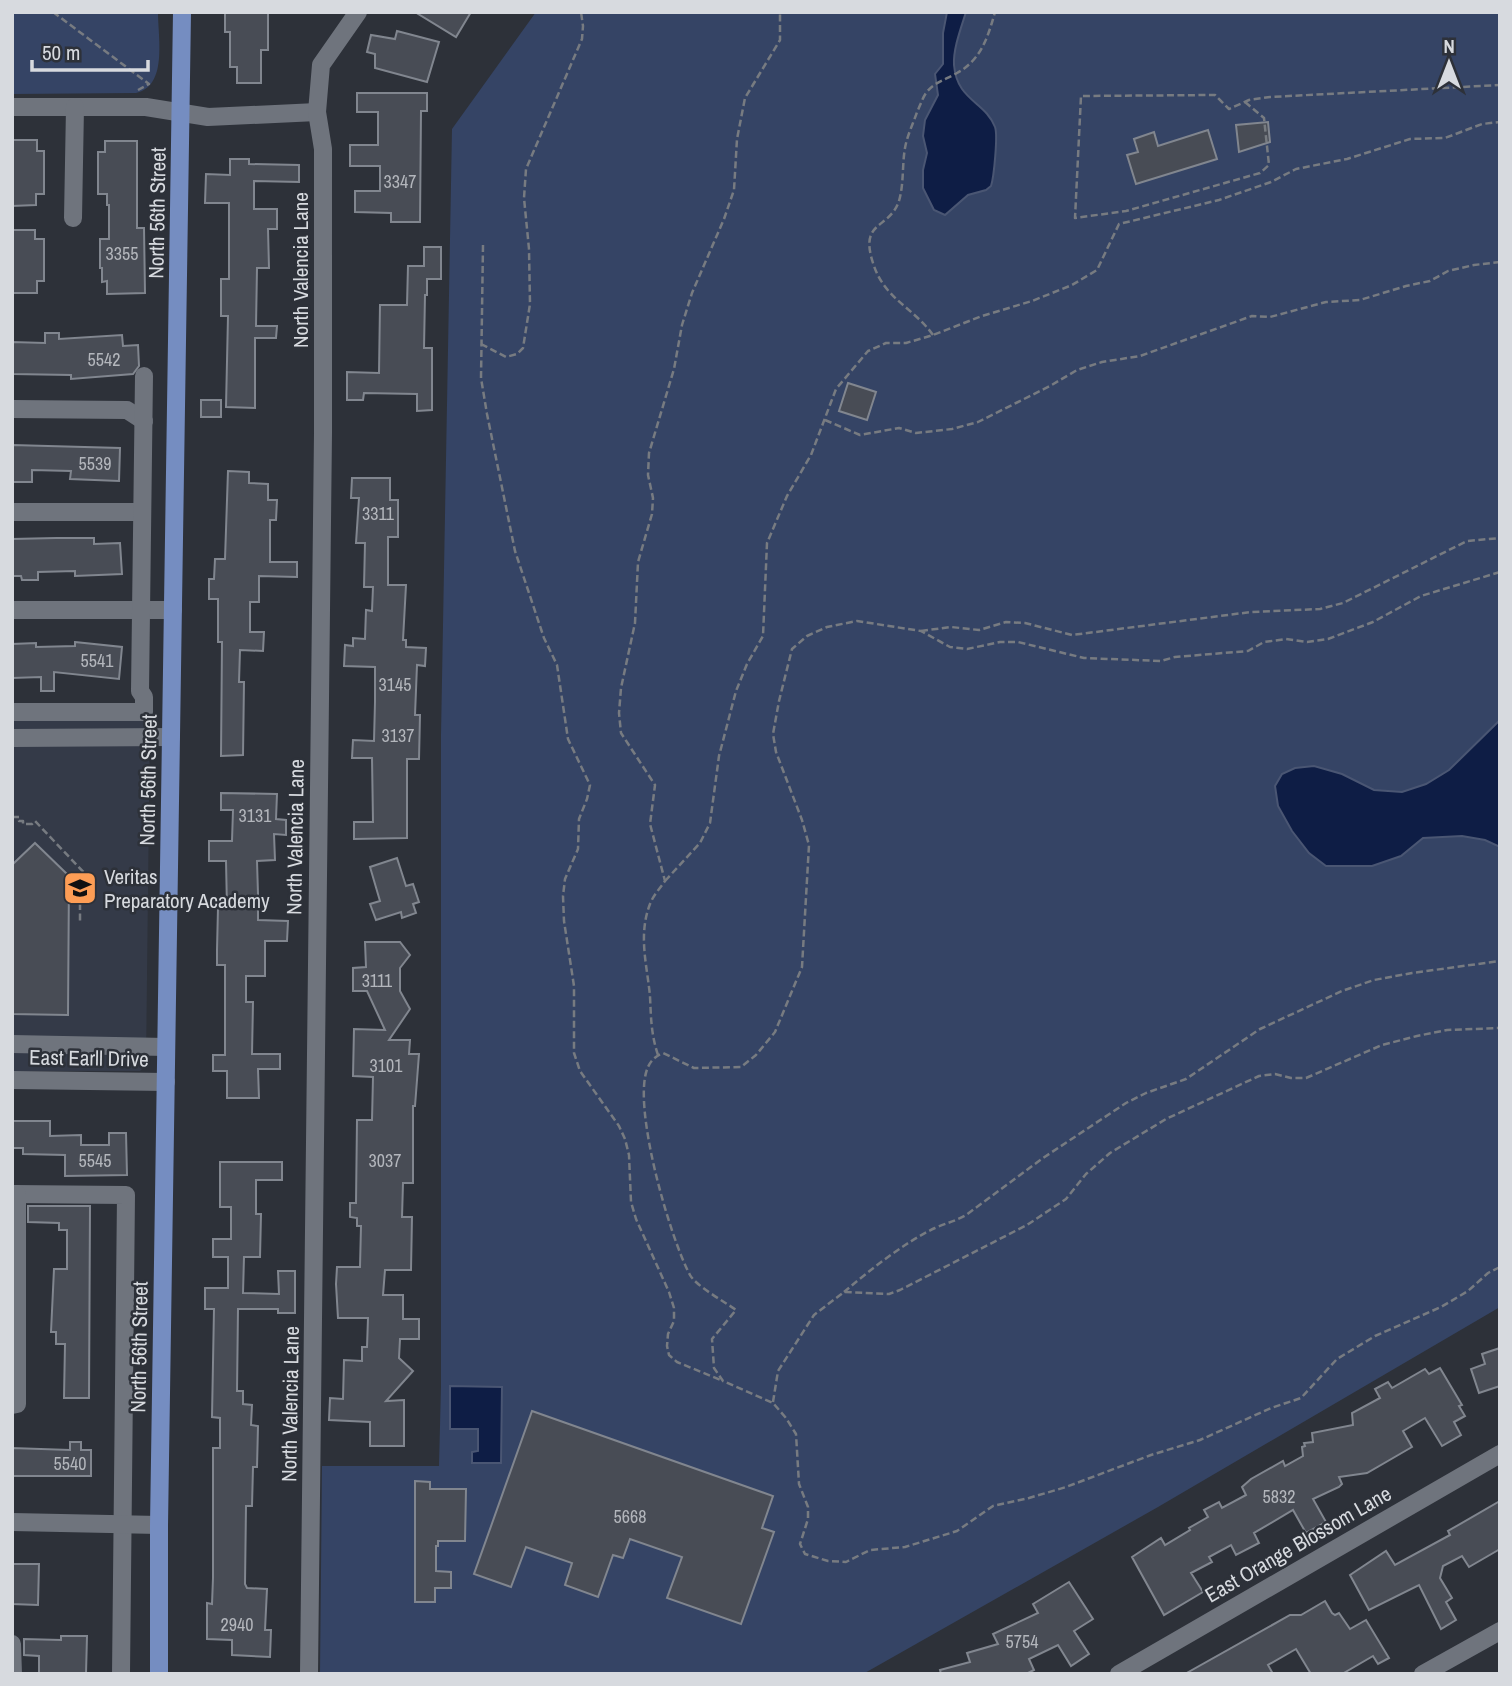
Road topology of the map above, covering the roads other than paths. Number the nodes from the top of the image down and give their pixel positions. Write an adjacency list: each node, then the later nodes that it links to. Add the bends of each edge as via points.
1 (182, 12): 6 (main road, North 56th Street)
2 (358, 12): 5 (street, North Valencia Lane, via 321,65)
3 (12, 107): 4 (street)
4 (75, 107): 6 (street, via 146,107); 7 (street)
5 (317, 112): 6 (street, via 208,117); 34 (street, North Valencia Lane, via 323,149 323,433)
6 (181, 113): 14 (main road, North 56th Street)
7 (73, 218)
8 (144, 376): 10 (street)
9 (12, 410): 10 (street, via 127,410)
10 (144, 421): 12 (street)
11 (12, 512): 12 (street)
12 (142, 512): 15 (street)
13 (12, 610): 15 (street)
14 (173, 610): 15 (street); 17 (main road, North 56th Street)
15 (141, 611): 16 (street, via 144,712)
16 (12, 712)
17 (171, 737): 18 (street); 20 (main road, North 56th Street)
18 (12, 738)
19 (12, 1044): 20 (street)
20 (166, 1046): 22 (main road, North 56th Street)
21 (12, 1080): 22 (street, East Earll Drive)
22 (166, 1082): 28 (main road, North 56th Street)
23 (15, 1194): 24 (street, via 17,1404); 27 (street, via 126,1195)
24 (12, 1405)
25 (1500, 1454): 35 (street, East Orange Blossom Lane)
26 (12, 1522): 27 (street)
27 (122, 1524): 28 (street); 32 (street)
28 (159, 1525): 33 (main road, North 56th Street)
29 (1500, 1631): 36 (street)
30 (12, 1644): 31 (street)
31 (13, 1674)
32 (121, 1674)
33 (159, 1674)
34 (309, 1674)
35 (1119, 1674)
36 (1423, 1674)

